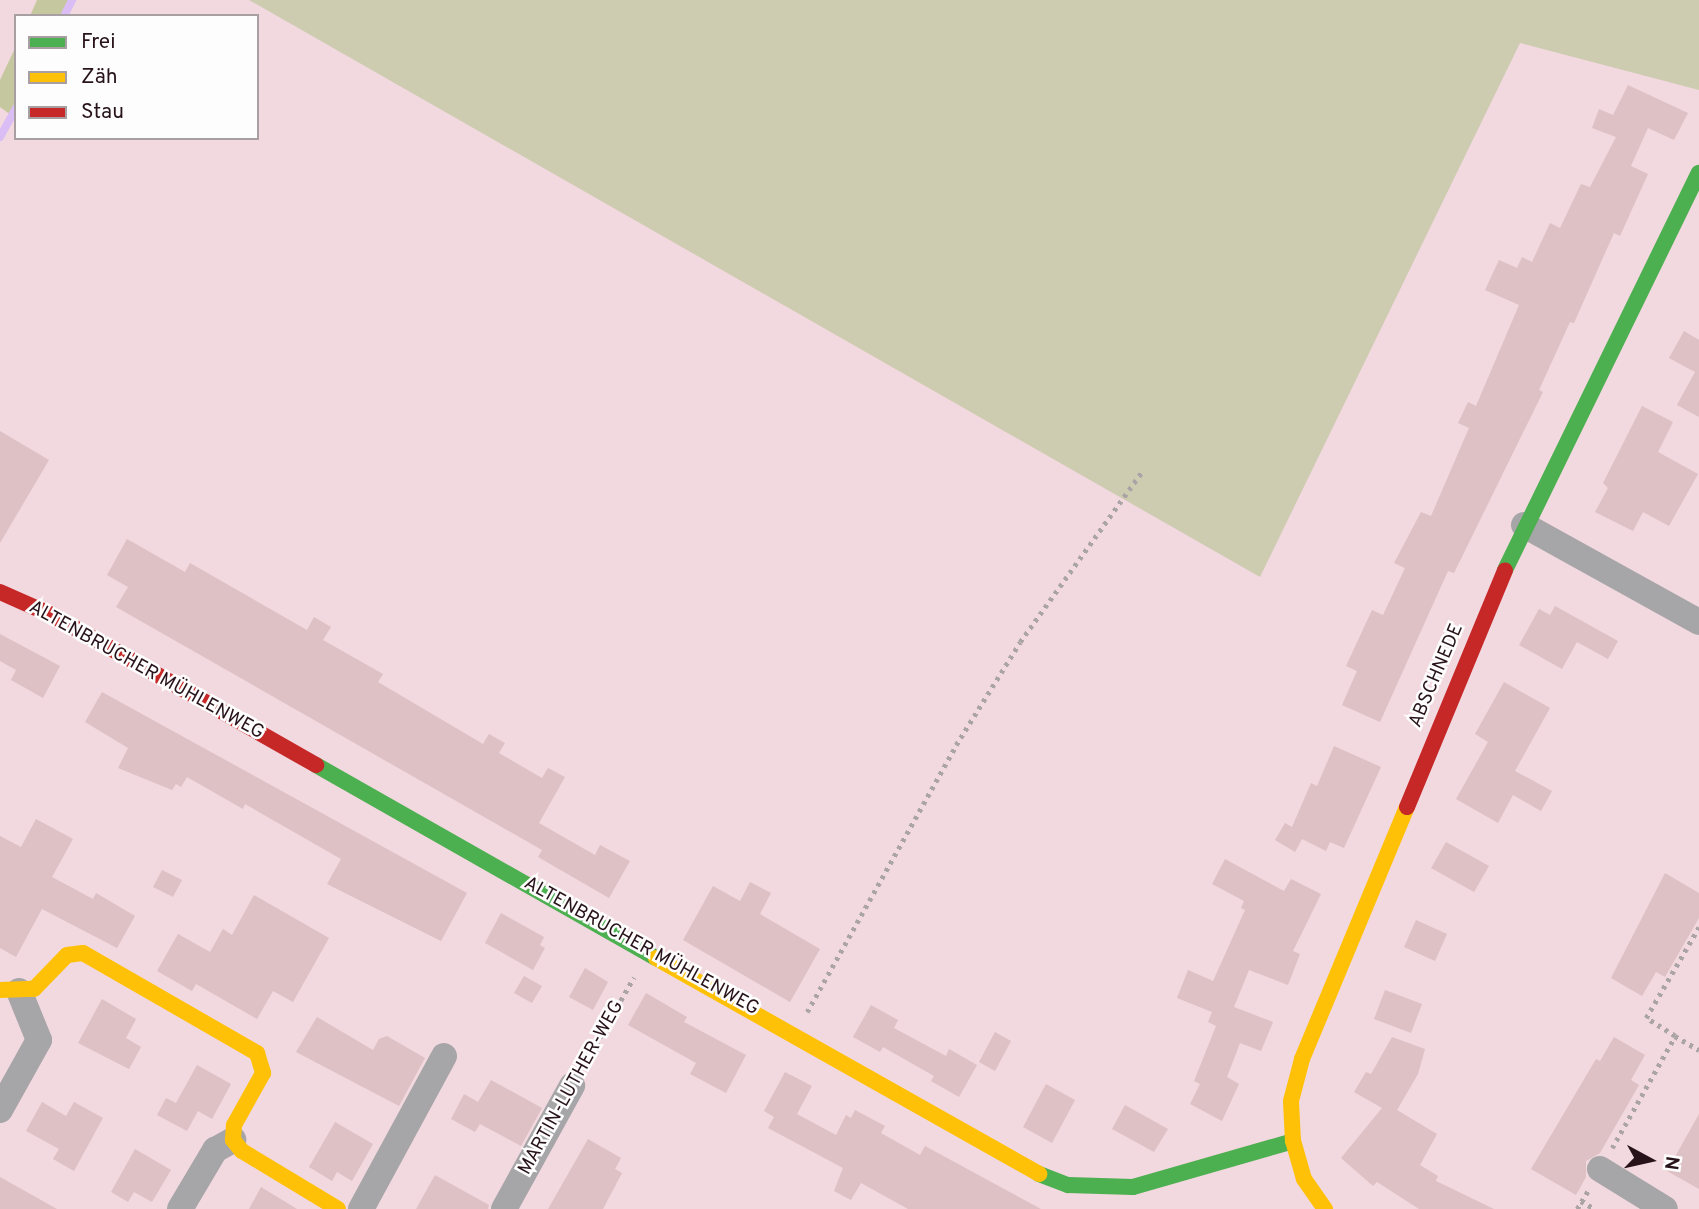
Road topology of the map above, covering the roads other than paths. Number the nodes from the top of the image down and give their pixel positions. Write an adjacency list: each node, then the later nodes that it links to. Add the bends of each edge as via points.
1 (1699, 173): 2 (street, ABSCHNEDE)
2 (1524, 525): 4 (street); 10 (street, ABSCHNEDE, via 1303,1059 1291,1101)
3 (3, 602): 10 (street, ALTENBRUCHER MÜHLENWEG, via 52,615 1032,1171 1068,1185 1133,1187)
4 (1699, 622)
5 (9, 990): 8 (street, via 39,1040); 9 (street, via 34,989 67,955 83,954 257,1053 263,1073 234,1125)
6 (444, 1056): 14 (street)
7 (572, 1086): 15 (street, MARTIN-LUTHER-WEG)
8 (0, 1110)
9 (233, 1140): 12 (street, via 215,1150); 13 (street, via 242,1152)
10 (1293, 1141): 16 (street, ABSCHNEDE, via 1304,1179)
11 (1600, 1169): 17 (street)
12 (180, 1209)
13 (338, 1209)
14 (361, 1209)
15 (504, 1209)
16 (1325, 1209)
17 (1665, 1209)

